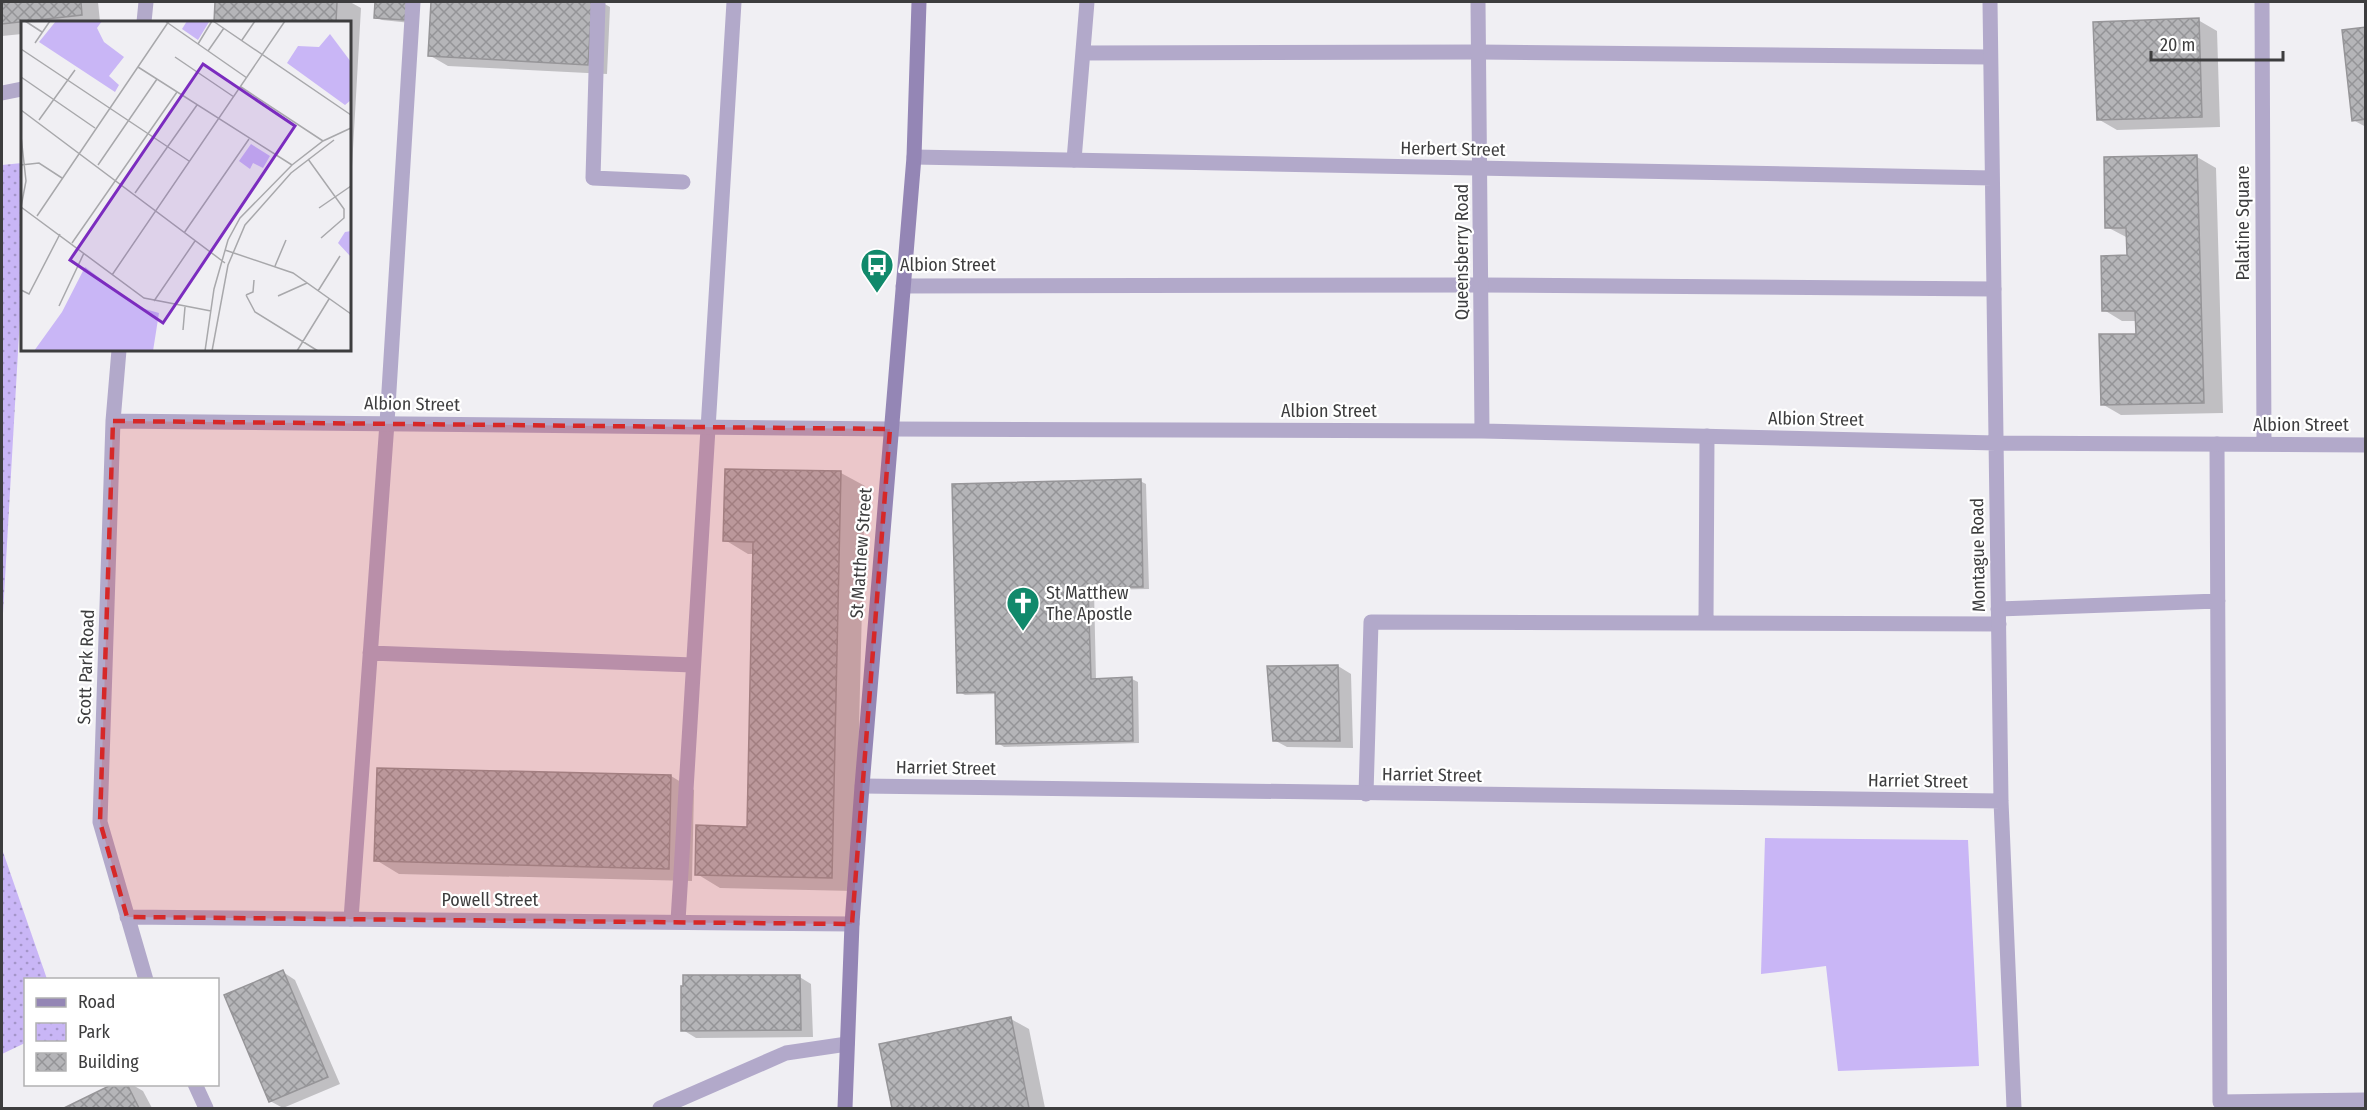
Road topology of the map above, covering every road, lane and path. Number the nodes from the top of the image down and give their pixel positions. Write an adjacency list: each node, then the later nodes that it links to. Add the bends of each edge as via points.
1 (146, 2): 10 (street)
2 (413, 2): 26 (street)
3 (598, 2): 20 (street, via 593,178)
4 (734, 2): 27 (street)
5 (919, 2): 16 (main road, St Matthew Street)
6 (1087, 2): 12 (street)
7 (1478, 2): 11 (street, Queensberry Road)
8 (1990, 2): 13 (street, Montague Road)
9 (2262, 2): 33 (street, Palatine Square)
10 (144, 21)
11 (1479, 52): 12 (street); 13 (street); 18 (street, Queensberry Road)
12 (1083, 53): 17 (street)
13 (1990, 57): 19 (street, Montague Road)
14 (21, 89): 15 (street)
15 (2, 93)
16 (914, 157): 17 (street, Herbert Street); 22 (main road, St Matthew Street)
17 (1074, 160): 18 (street, Herbert Street)
18 (1481, 169): 19 (street, Herbert Street); 21 (street, Queensberry Road)
19 (1992, 178): 23 (street, Montague Road)
20 (683, 182)
21 (1481, 285): 22 (street); 23 (street); 29 (street, Queensberry Road)
22 (903, 286): 28 (main road, St Matthew Street)
23 (1994, 289): 31 (street, Montague Road)
24 (119, 351): 25 (street, Scott Park Road)
25 (113, 421): 26 (street, Albion Street); 43 (street, Scott Park Road, via 100,822)
26 (387, 423): 27 (street, Albion Street); 38 (street)
27 (707, 427): 28 (street, Albion Street); 39 (street)
28 (890, 429): 29 (street, Albion Street); 40 (main road, St Matthew Street)
29 (1482, 430): 30 (street, Albion Street)
30 (1707, 436): 31 (street, Albion Street); 37 (street)
31 (1996, 443): 32 (street, Albion Street); 36 (street, Montague Road)
32 (2217, 444): 33 (street, Albion Street); 35 (street)
33 (2264, 444): 34 (street, Albion Street)
34 (2366, 445)
35 (2218, 602): 36 (street); 50 (street, via 2220,1102)
36 (1998, 616): 37 (street); 42 (street, Montague Road)
37 (1706, 623): 41 (street, via 1371,622)
38 (370, 652): 39 (street); 44 (street)
39 (693, 665): 45 (street)
40 (862, 786): 41 (street, Harriet Street); 46 (main road, St Matthew Street)
41 (1366, 794): 42 (street, Harriet Street)
42 (2001, 801): 54 (street, Montague Road)
43 (127, 917): 44 (street, Powell Street); 47 (street, Scott Park Road)
44 (351, 919): 45 (street, Powell Street)
45 (678, 921): 46 (street, Powell Street)
46 (852, 924): 48 (main road, St Matthew Street)
47 (145, 978)
48 (847, 1044): 52 (street, via 786,1053); 53 (main road, St Matthew Street)
49 (196, 1086): 51 (street)
50 (2366, 1100)
51 (207, 1108)
52 (660, 1108)
53 (845, 1108)
54 (2014, 1108)

